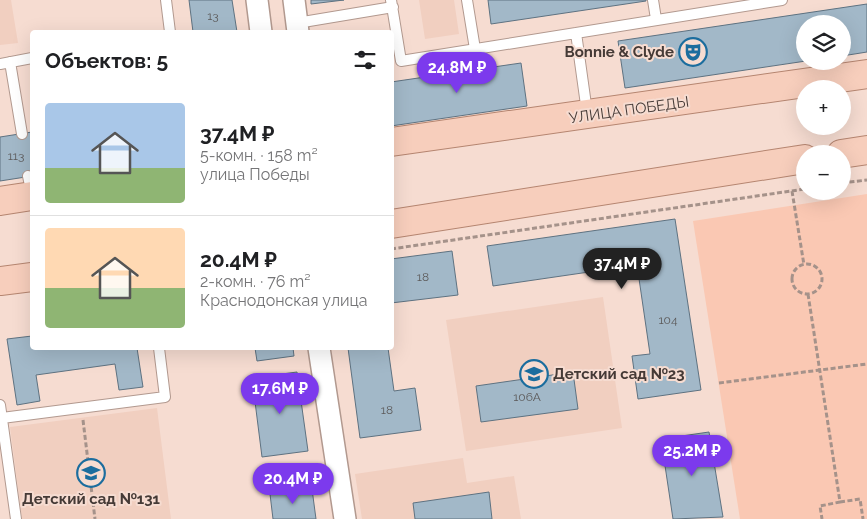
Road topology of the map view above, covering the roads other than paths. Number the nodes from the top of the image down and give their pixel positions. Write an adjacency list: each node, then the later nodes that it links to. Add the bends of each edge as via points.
1 (166, 0): 10 (lane)
2 (257, 0): 11 (street)
3 (294, 0): 9 (street)
4 (467, 0): 13 (lane)
5 (653, 0): 8 (lane)
6 (782, 0): 8 (lane)
7 (392, 4): 9 (lane); 13 (lane, via 401,61)
8 (656, 19): 12 (lane)
9 (298, 28)
10 (170, 30)
11 (262, 30)
12 (576, 33): 13 (lane); 17 (lane)
13 (475, 49)
14 (30, 58): 15 (lane)
15 (5, 63): 18 (lane)
16 (867, 74): 17 (main road, УЛИЦА ПОБЕДЫ)
17 (587, 115): 19 (main road, УЛИЦА ПОБЕДЫ)
18 (22, 134)
19 (394, 142)
20 (867, 150): 21 (main road)
21 (851, 152)
22 (796, 160): 25 (main road)
23 (30, 190): 24 (main road)
24 (0, 201)
25 (394, 224)
26 (30, 277): 27 (main road)
27 (0, 281)
28 (159, 350): 31 (lane, via 165,397)
29 (318, 350): 33 (street)
30 (0, 406): 31 (lane)
31 (2, 418): 32 (lane)
32 (16, 519)
33 (345, 519)

